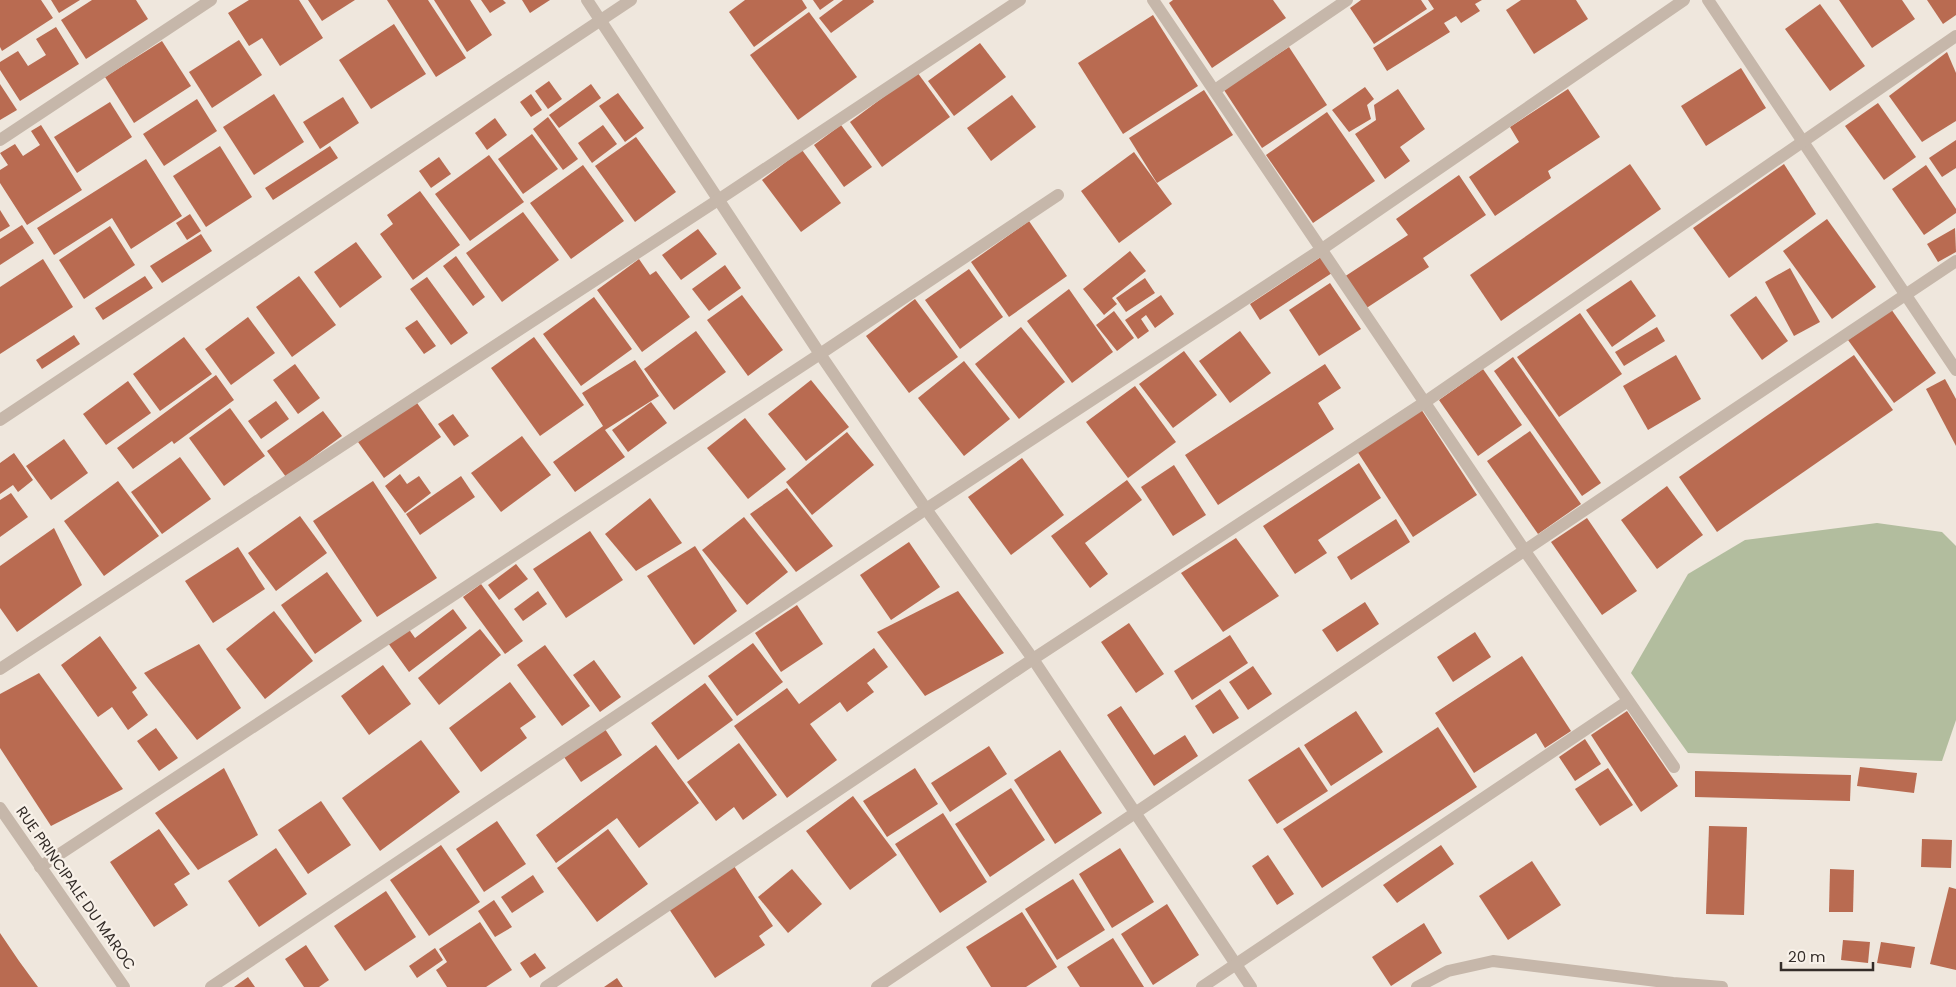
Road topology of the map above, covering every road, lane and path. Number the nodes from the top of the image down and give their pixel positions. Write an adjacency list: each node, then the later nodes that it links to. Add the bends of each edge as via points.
1 (211, 0): 12 (street)
2 (587, 0): 9 (street)
3 (631, 0): 9 (street)
4 (1020, 0): 15 (street)
5 (1153, 0): 11 (street)
6 (1347, 0): 11 (street)
7 (1684, 0): 16 (street)
8 (1708, 0): 13 (street)
9 (600, 20): 15 (street); 22 (street)
10 (1956, 36): 13 (street)
11 (1215, 90): 16 (street)
12 (0, 140)
13 (1804, 141): 18 (street); 21 (street)
14 (1058, 195): 19 (street)
15 (718, 200): 19 (street); 26 (street)
16 (1322, 249): 21 (street); 23 (street)
17 (1956, 261): 18 (street)
18 (1906, 294): 20 (street); 24 (street)
19 (820, 354): 23 (street); 31 (street)
20 (1956, 370)
21 (1425, 402): 24 (street); 25 (street)
22 (0, 420)
23 (926, 509): 25 (street); 34 (street)
24 (1525, 551): 27 (street); 30 (street)
25 (1032, 659): 30 (street); 35 (street)
26 (0, 669)
27 (1628, 701): 28 (street); 32 (street)
28 (1674, 767)
29 (0, 808): 31 (street, RUE PRINCIPALE DU MAROC)
30 (1136, 812): 32 (street); 36 (street)
31 (40, 867): 33 (street, RUE PRINCIPALE DU MAROC)
32 (1234, 964): 37 (street); 38 (street)
33 (124, 987)
34 (211, 987)
35 (546, 987)
36 (877, 987)
37 (1202, 987)
38 (1251, 987)
39 (1417, 987): 40 (street, via 1448,971 1493,961)
40 (1722, 987)

